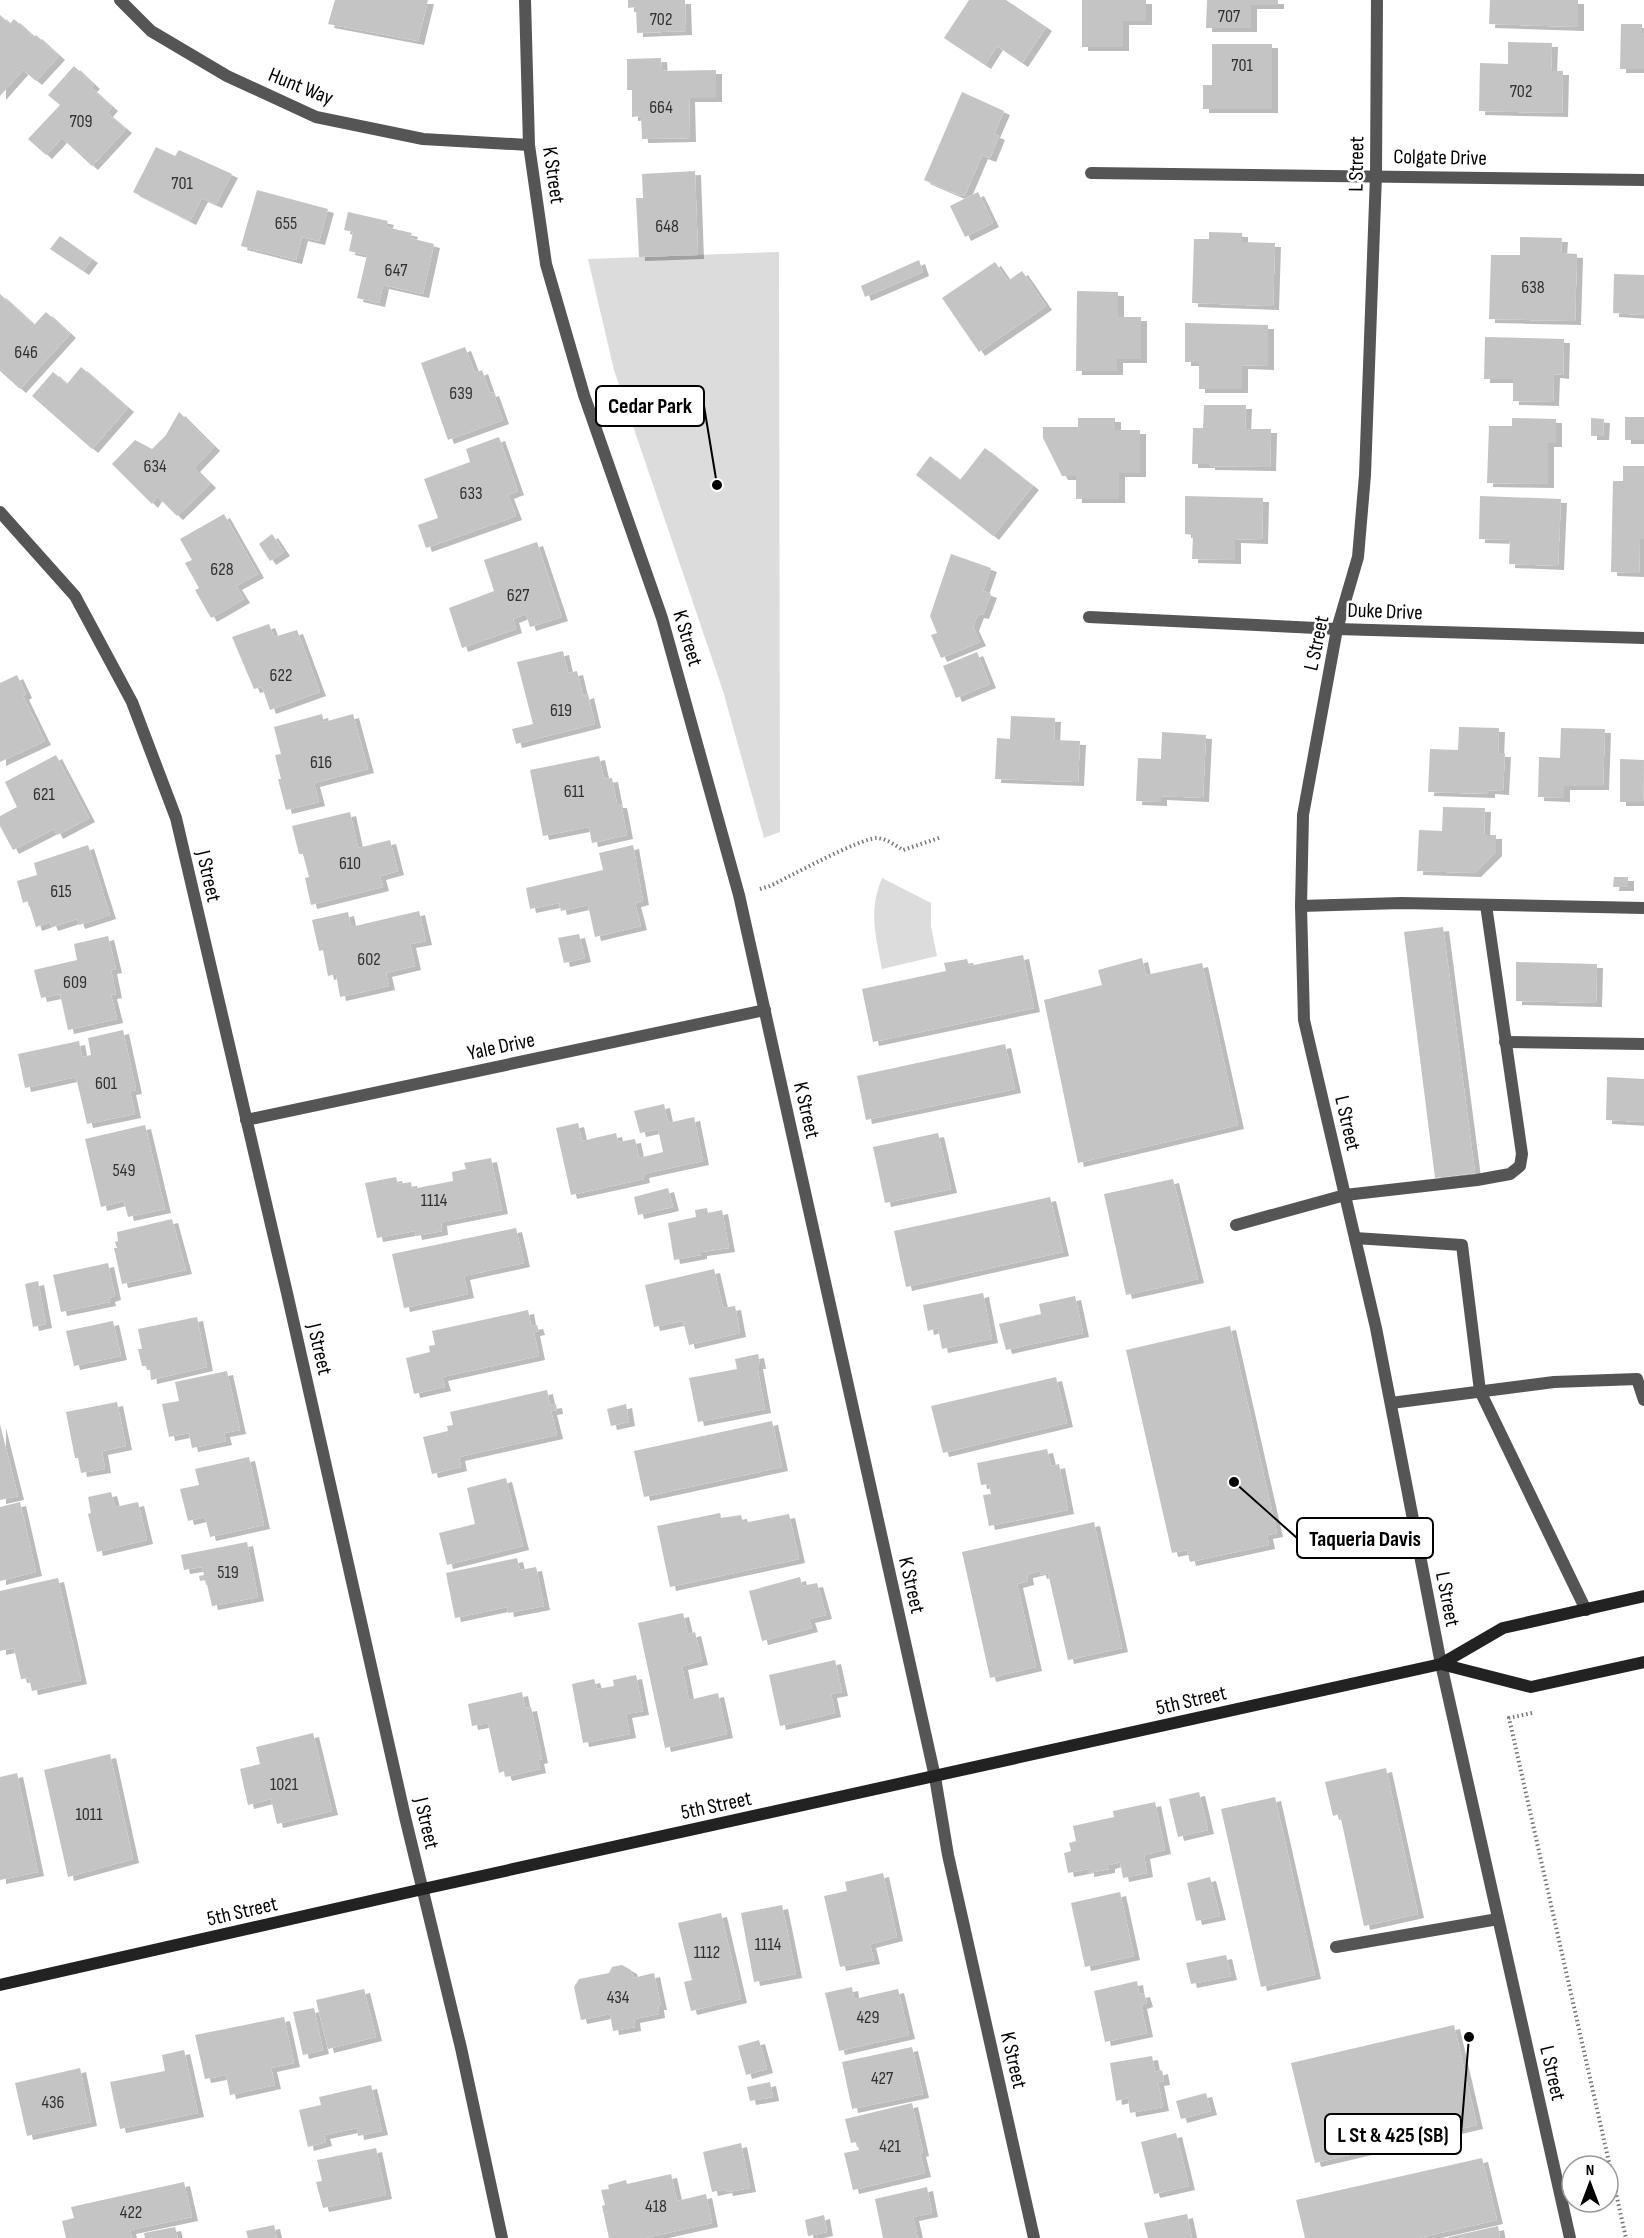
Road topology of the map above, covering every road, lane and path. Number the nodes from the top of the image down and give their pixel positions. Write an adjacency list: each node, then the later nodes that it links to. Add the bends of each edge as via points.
1 (120, 0): 4 (street, Hunt Way, via 152,31 227,76 316,117 423,139)
2 (525, 0): 4 (street, K Street)
3 (1377, 0): 6 (street, L Street)
4 (529, 145): 13 (street, K Street, via 546,264 584,395 662,618)
5 (1091, 173): 6 (street, Colgate Drive)
6 (1376, 175): 7 (street, Colgate Drive); 10 (street, L Street, via 1365,475 1358,557)
7 (1644, 180)
8 (0, 513): 20 (street, J Street, via 75,596 132,702 176,818)
9 (1089, 617): 10 (street, Duke Drive)
10 (1337, 629): 11 (street, Duke Drive); 15 (street, L Street, via 1303,815)
11 (1644, 638)
12 (939, 838): 13 (path, via 903,850 876,838 770,886)
13 (739, 894): 17 (street, K Street)
14 (1486, 905): 15 (street); 16 (street); 18 (street)
15 (1301, 906): 21 (street, L Street, via 1304,1020)
16 (1644, 908)
17 (765, 1010): 20 (street, Yale Drive); 32 (street, K Street)
18 (1505, 1042): 19 (street); 21 (street, via 1522,1154 1520,1166 1510,1174 1477,1180)
19 (1644, 1044)
20 (246, 1119): 33 (street, J Street)
21 (1345, 1196): 22 (street); 23 (street, L Street)
22 (1236, 1225)
23 (1355, 1238): 24 (street, via 1462,1245); 26 (street, L Street)
24 (1480, 1391): 25 (street, via 1554,1382 1637,1379); 26 (street); 28 (street)
25 (1644, 1400)
26 (1391, 1403): 30 (street, L Street)
27 (1644, 1596): 28 (main road, 5th Street)
28 (1586, 1610): 30 (main road, 5th Street, via 1503,1628)
29 (1644, 1662): 30 (main road, 5th Street, via 1531,1687)
30 (1441, 1664): 32 (main road, 5th Street); 34 (street, L Street)
31 (1542, 1711): 40 (path, via 1509,1718)
32 (935, 1777): 33 (main road, 5th Street); 38 (street, K Street, via 948,1855)
33 (423, 1890): 36 (main road, 5th Street); 37 (street, J Street)
34 (1498, 1919): 35 (street); 39 (street, L Street)
35 (1336, 1947)
36 (0, 1986)
37 (502, 2238)
38 (1034, 2238)
39 (1570, 2238)
40 (1626, 2238)

